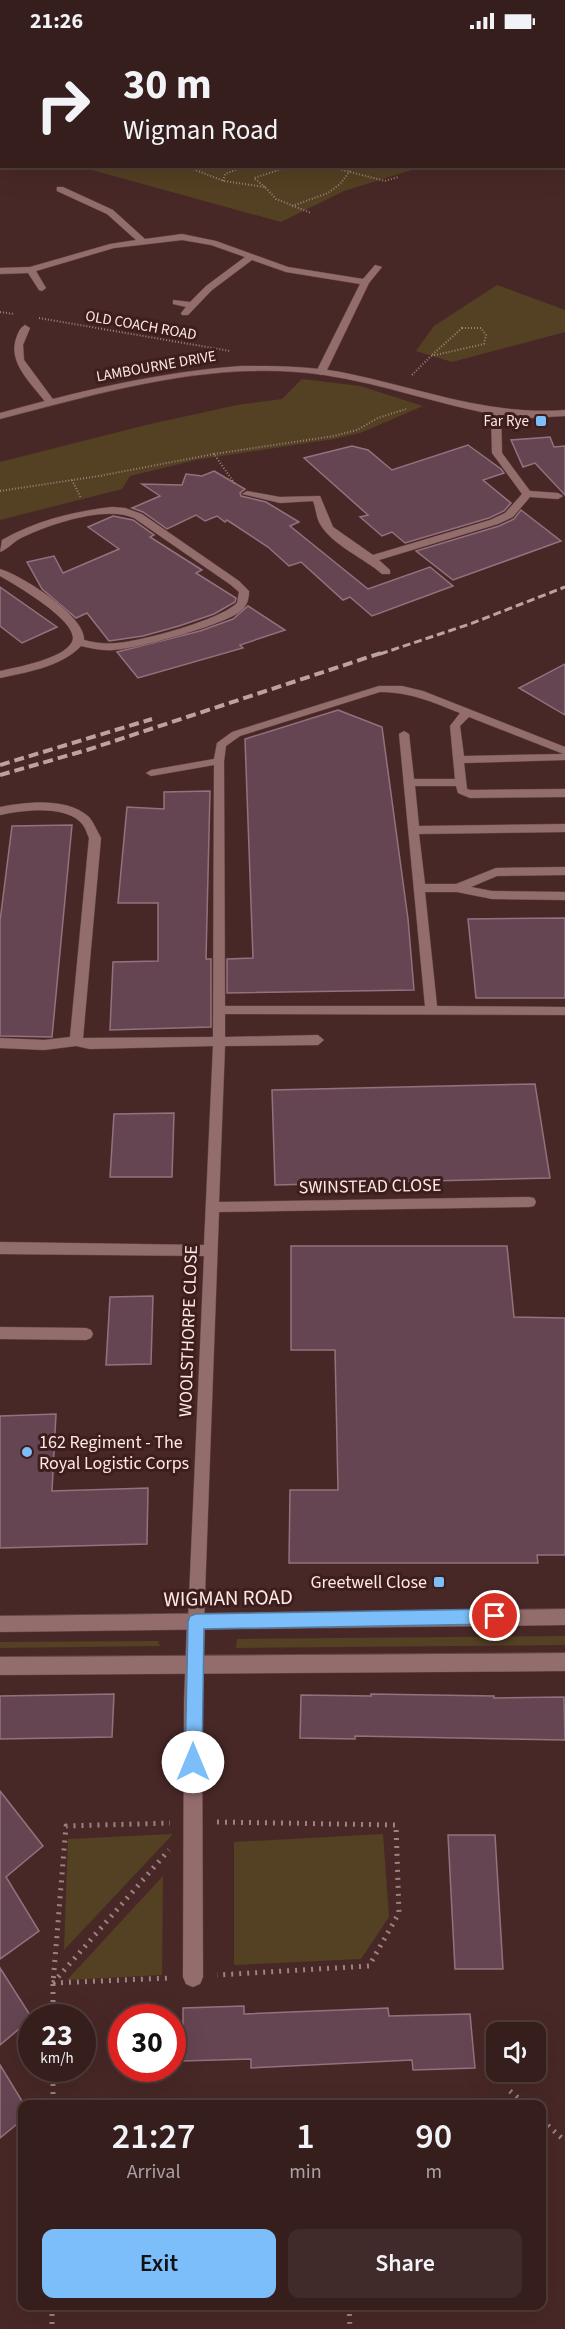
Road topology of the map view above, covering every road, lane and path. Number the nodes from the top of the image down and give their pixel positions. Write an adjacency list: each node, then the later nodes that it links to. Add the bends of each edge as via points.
1 (189, 168): 7 (path)
2 (241, 168): 7 (path, via 225,174)
3 (285, 168): 8 (path, via 254,178)
4 (337, 168): 5 (path)
5 (351, 171): 6 (path, via 385,181); 10 (path, via 339,186)
6 (398, 177)
7 (223, 181): 8 (path)
8 (265, 187): 10 (path, via 276,199)
9 (60, 189): 12 (street, via 110,212)
10 (292, 207): 11 (path)
11 (311, 213)
12 (142, 241): 13 (street, via 182,237); 15 (street)
13 (251, 257): 17 (street, via 286,269); 20 (street)
14 (378, 267): 17 (street)
15 (31, 270): 16 (street); 18 (street)
16 (0, 271)
17 (365, 282): 27 (street)
18 (42, 288)
19 (176, 302): 20 (street)
20 (191, 305): 22 (street)
21 (0, 312): 23 (path, OLD COACH ROAD)
22 (185, 313)
23 (29, 316): 24 (path); 25 (path, OLD COACH ROAD)
24 (25, 328): 30 (street, via 18,345 19,360)
25 (239, 353)
26 (431, 356): 26 (path, via 464,327 481,328 486,335 484,344 467,351); 28 (path)
27 (321, 372): 28 (street, LAMBOURNE DRIVE); 30 (street, LAMBOURNE DRIVE, via 220,369)
28 (399, 389): 29 (street, LAMBOURNE DRIVE)
29 (431, 398): 31 (street, LAMBOURNE DRIVE); 34 (path, via 346,433)
30 (50, 402): 33 (street, LAMBOURNE DRIVE)
31 (496, 411): 32 (street, LAMBOURNE DRIVE, via 530,415); 37 (street, via 497,453)
32 (565, 413)
33 (0, 416)
34 (214, 454): 35 (path); 36 (path, via 228,476)
35 (0, 491)
36 (247, 494): 40 (street, via 279,500 316,498 330,530)
37 (527, 494): 38 (street); 40 (street, via 509,514 494,522)
38 (558, 496)
39 (0, 550): 41 (street); 43 (street, via 8,540 28,530 122,510 138,516 244,591 239,608 227,615 151,639 102,647)
40 (372, 558): 42 (street)
41 (0, 572): 43 (street, via 70,619)
42 (386, 572)
43 (78, 642): 44 (street, via 54,659)
44 (0, 675)
45 (467, 711): 47 (lane); 49 (lane, via 455,726); 50 (lane, via 419,693 379,689 236,734 221,746)
46 (404, 734): 53 (lane)
47 (565, 751)
48 (565, 757): 49 (lane)
49 (458, 760): 52 (lane)
50 (219, 761): 51 (lane); 63 (lane, WOOLSTHORPE CLOSE)
51 (151, 773)
52 (460, 782): 53 (lane); 54 (lane, via 462,791 470,794)
53 (409, 783): 57 (lane)
54 (565, 793)
55 (0, 811): 66 (lane, via 41,807 72,813 85,820 95,838)
56 (565, 828): 57 (lane)
57 (414, 830): 59 (lane)
58 (565, 871): 60 (lane, via 496,872)
59 (420, 888): 60 (lane); 62 (lane)
60 (457, 888): 61 (lane, via 492,895)
61 (565, 896)
62 (431, 1009): 63 (lane); 64 (lane)
63 (219, 1010): 68 (lane, WOOLSTHORPE CLOSE)
64 (565, 1011)
65 (318, 1040): 68 (lane)
66 (76, 1041): 67 (lane, via 44,1045); 68 (lane)
67 (0, 1043)
68 (219, 1043): 70 (lane, WOOLSTHORPE CLOSE)
69 (529, 1202): 70 (lane, SWINSTEAD CLOSE)
70 (212, 1208): 72 (lane, WOOLSTHORPE CLOSE)
71 (0, 1248): 72 (lane)
72 (210, 1251): 76 (lane, WOOLSTHORPE CLOSE)
73 (0, 1333): 74 (lane)
74 (86, 1334)
75 (565, 1617): 76 (street, WIGMAN ROAD)
76 (196, 1622): 77 (street, WIGMAN ROAD); 80 (street)
77 (0, 1624)
78 (565, 1662): 80 (street)
79 (0, 1666): 80 (street)
80 (194, 1666): 81 (street)
81 (193, 1822): 82 (street); 82 (path, via 396,1825 399,1913 369,1966); 83 (path); 83 (path, via 66,1826)
82 (193, 1977): 83 (path)
83 (53, 1983): 84 (path)
84 (53, 2004)
85 (53, 2082): 87 (path)
86 (510, 2091): 88 (path)
87 (53, 2100)
88 (520, 2100)
89 (546, 2124): 90 (path)
90 (565, 2141)
91 (52, 2310): 93 (path)
92 (349, 2310): 94 (path)
93 (52, 2329)
94 (350, 2329)

